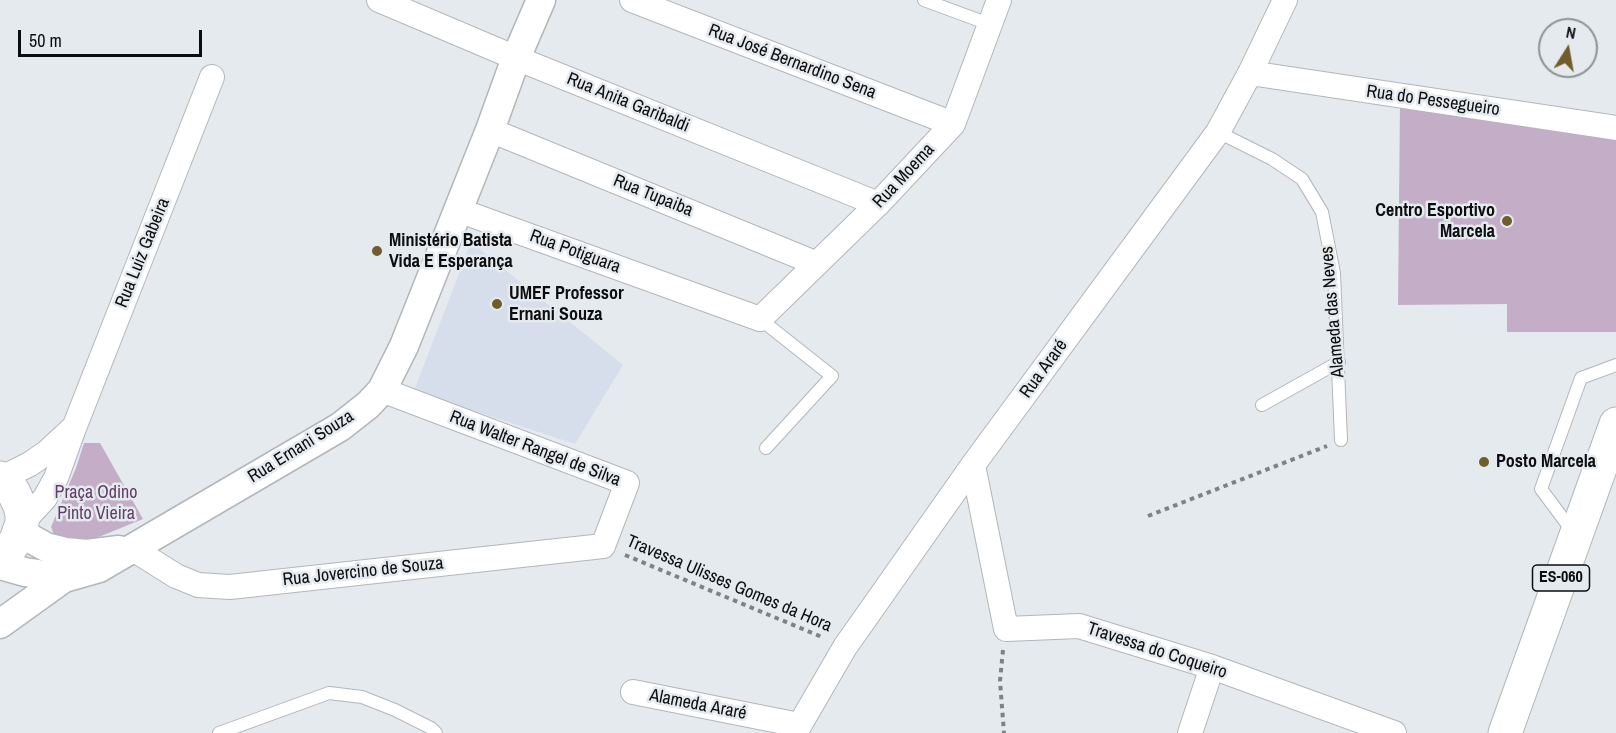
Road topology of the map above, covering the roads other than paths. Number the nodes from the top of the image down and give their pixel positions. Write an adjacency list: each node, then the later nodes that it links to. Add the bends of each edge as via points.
1 (379, 0): 8 (street, Rua Anita Garibaldi)
2 (540, 0): 8 (street, Rua Ernani Souza)
3 (632, 0): 11 (street, Rua José Bernardino Sena)
4 (924, 0): 7 (lane)
5 (999, 0): 7 (street, Rua Moema)
6 (1285, 0): 9 (street, Rua Araré)
7 (989, 24): 11 (street, Rua Moema)
8 (516, 58): 13 (street, Rua Ernani Souza); 15 (street, Rua Anita Garibaldi)
9 (1250, 74): 12 (street, Rua do Pessegueiro); 14 (street, Rua Araré)
10 (212, 77): 24 (street, Rua Luiz Gabeira)
11 (953, 124): 15 (street, Rua Moema)
12 (1616, 128)
13 (490, 130): 16 (street, Rua Ernani Souza); 17 (street, Rua Tupaiba)
14 (1218, 132): 19 (lane, Alameda das Neves, via 1302,179 1322,212 1334,273); 27 (street, Rua Araré)
15 (878, 204): 17 (street, Rua Moema)
16 (458, 210): 18 (street, Rua Potiguara); 21 (street, Rua Ernani Souza, via 404,346)
17 (815, 263): 18 (street, Rua Moema)
18 (760, 319): 26 (lane, via 832,376)
19 (1339, 362): 22 (lane); 25 (lane, Alameda das Neves)
20 (1616, 365): 30 (lane, via 1581,378 1541,489)
21 (382, 390): 31 (street, Rua Walter Rangel de Silva, via 627,483); 32 (street, Rua Ernani Souza, via 340,427)
22 (1262, 405)
23 (1616, 424): 30 (main road, ES-060)
24 (74, 428): 28 (street, Rua Luiz Gabeira, via 30,464); 29 (street, Rua Luiz Gabeira, via 56,478)
25 (1341, 440)
26 (766, 448)
27 (973, 465): 37 (street, Travessa do Coqueiro, via 1006,629 1078,626); 39 (street, Rua Araré, via 845,647)
28 (0, 478): 29 (main road, via 17,498 22,515)
29 (20, 527): 32 (street, Rua Ernani Souza, via 46,547 66,552); 33 (main road, via 11,548)
30 (1576, 536): 44 (main road, ES-060)
31 (603, 546): 32 (street, Rua Jovercino de Souza, via 230,587 198,585)
32 (133, 549): 35 (street, Rua Ernani Souza, via 99,568)
33 (0, 557)
34 (0, 566): 35 (street, Rua Ernani Souza)
35 (64, 578): 36 (street)
36 (0, 624)
37 (1212, 667): 42 (street); 43 (street, Travessa do Coqueiro)
38 (633, 692): 39 (street, Alameda Araré)
39 (797, 729)
40 (219, 733): 41 (lane, via 329,693 362,697)
41 (436, 733)
42 (1190, 733)
43 (1394, 733)
44 (1505, 733)

